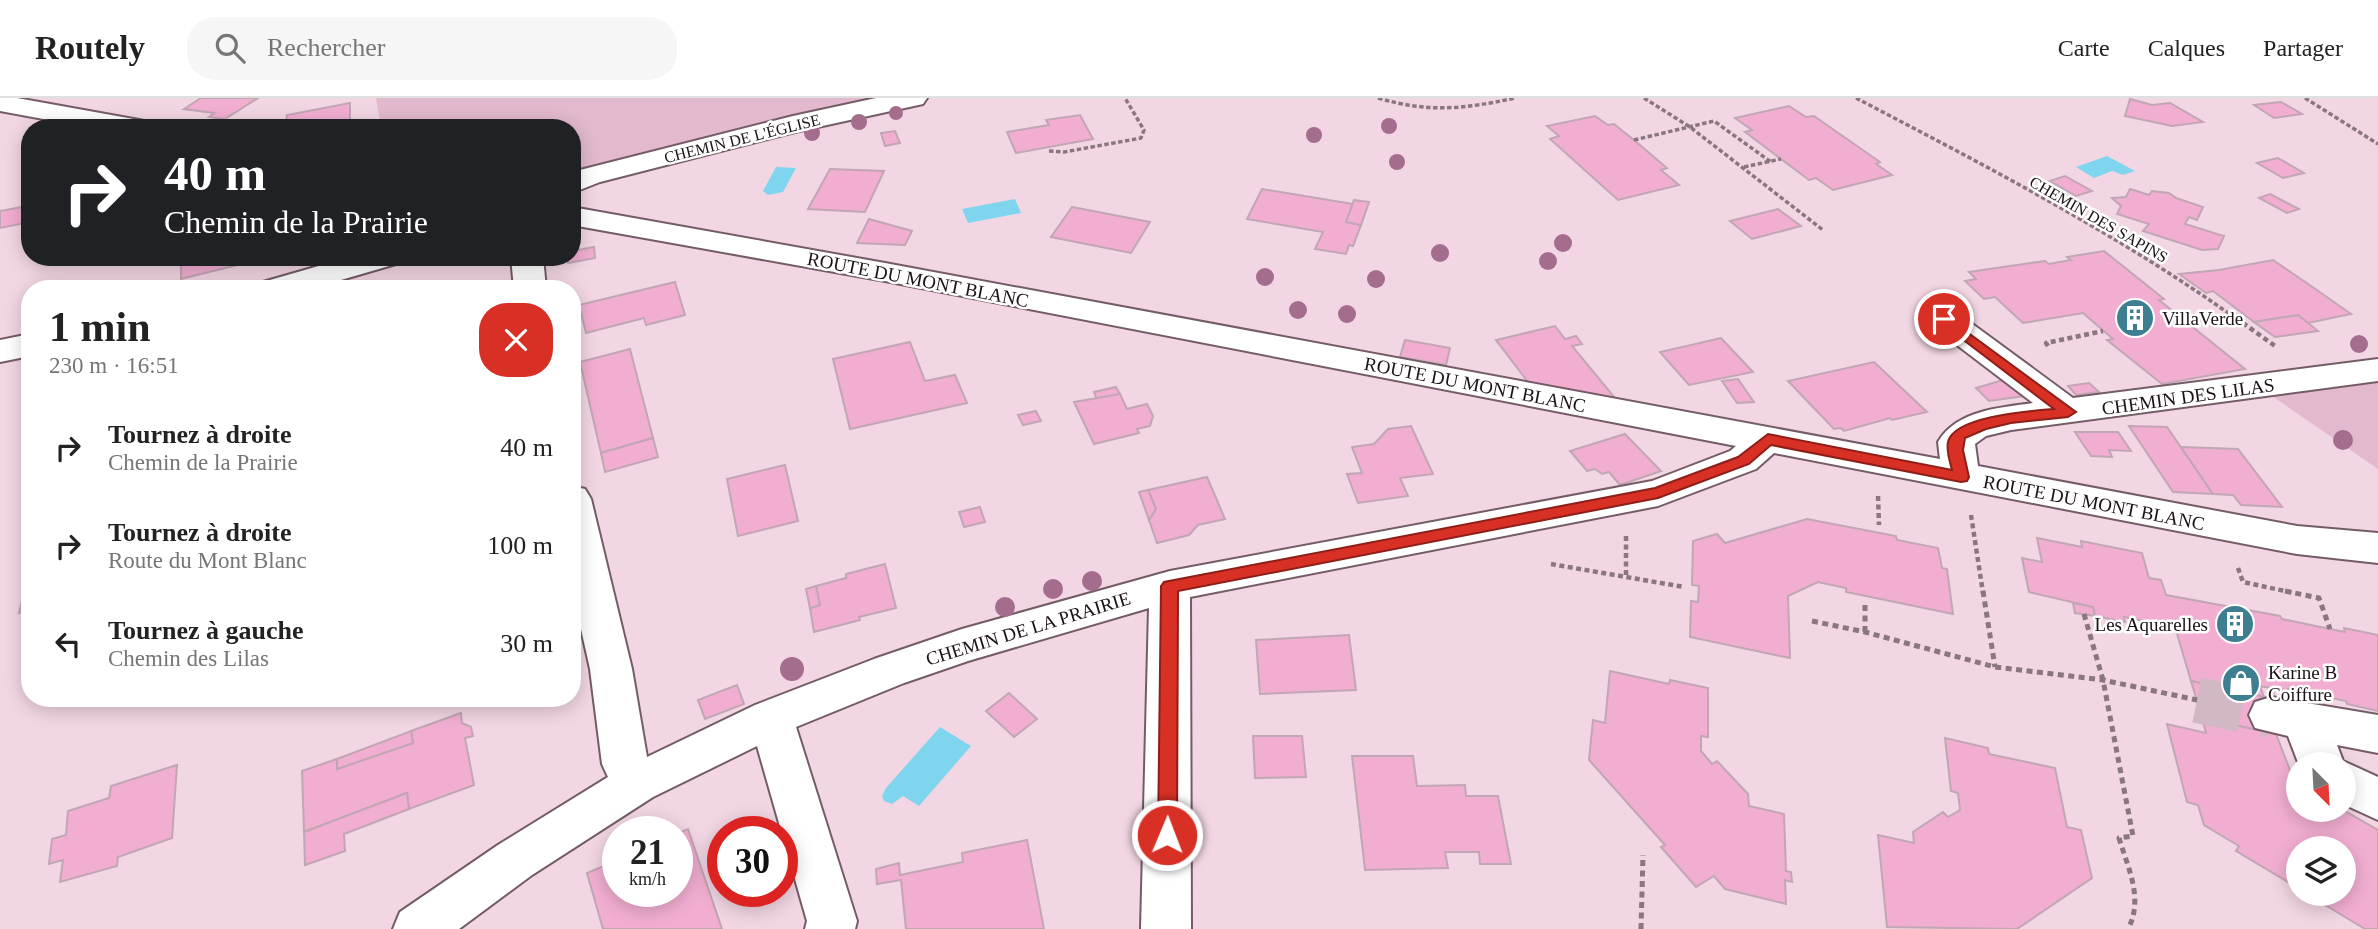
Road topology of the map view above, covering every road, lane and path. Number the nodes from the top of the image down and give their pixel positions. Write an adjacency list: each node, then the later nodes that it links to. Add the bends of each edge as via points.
1 (914, 98): 17 (street, CHEMIN DE L'ÉGLISE)
2 (1125, 98): 13 (path, via 1144,130 1140,138)
3 (1378, 98): 4 (path, via 1430,111)
4 (1511, 98)
5 (1644, 98): 10 (path)
6 (1856, 98): 28 (path, CHEMIN DES SAPINS, via 2115,240 2238,318)
7 (2305, 98): 12 (path)
8 (0, 103): 9 (street)
9 (88, 119)
10 (1690, 127): 11 (path); 15 (path, via 1714,121); 16 (path)
11 (1634, 140)
12 (2378, 144)
13 (1049, 152)
14 (1781, 159): 15 (path)
15 (1770, 162): 16 (path)
16 (1744, 168): 19 (path)
17 (581, 180)
18 (581, 218): 30 (street, ROUTE DU MONT BLANC)
19 (1823, 230)
20 (354, 266): 21 (street)
21 (306, 280)
22 (1944, 319): 29 (street)
23 (2104, 331): 26 (path, via 2046,343)
24 (21, 347): 25 (street)
25 (0, 351)
26 (2054, 351)
27 (2378, 370): 28 (street, CHEMIN DES LILAS)
28 (2318, 378): 29 (street, CHEMIN DES LILAS)
29 (2068, 412): 31 (street, CHEMIN DES LILAS, via 2011,418 1960,435 1956,450)
30 (1768, 439): 31 (street, ROUTE DU MONT BLANC); 39 (street, CHEMIN DE LA PRAIRIE, via 1744,460 1658,493)
31 (1961, 477): 35 (street, ROUTE DU MONT BLANC, via 2297,540)
32 (1972, 526): 46 (path)
33 (1626, 529): 38 (path)
34 (581, 538): 54 (street, via 611,668 625,764)
35 (2378, 548)
36 (2235, 557): 44 (path, via 2243,582 2319,598)
37 (1551, 564): 38 (path)
38 (1626, 577): 40 (path)
39 (1170, 586): 49 (street, CHEMIN DE LA PRAIRIE, via 950,650); 60 (street)
40 (1684, 587)
41 (1865, 605): 45 (path)
42 (2084, 614): 47 (path)
43 (1812, 621): 45 (path)
44 (2330, 629)
45 (1865, 632): 46 (path)
46 (1996, 667): 47 (path)
47 (2104, 680): 48 (path); 62 (path, via 2133,836 2119,838 2137,905)
48 (2197, 700)
49 (771, 718): 54 (street, CHEMIN DE LA PRAIRIE); 59 (street, via 832,921)
50 (2378, 734): 51 (street, via 2288,719)
51 (2318, 752)
52 (2356, 772): 53 (street)
53 (2378, 776)
54 (637, 783): 58 (street, CHEMIN DE LA PRAIRIE, via 515,860)
55 (2356, 785): 56 (street)
56 (2378, 800)
57 (1643, 855): 61 (path)
58 (418, 929)
59 (830, 929)
60 (1166, 929)
61 (1642, 929)
62 (2128, 929)

